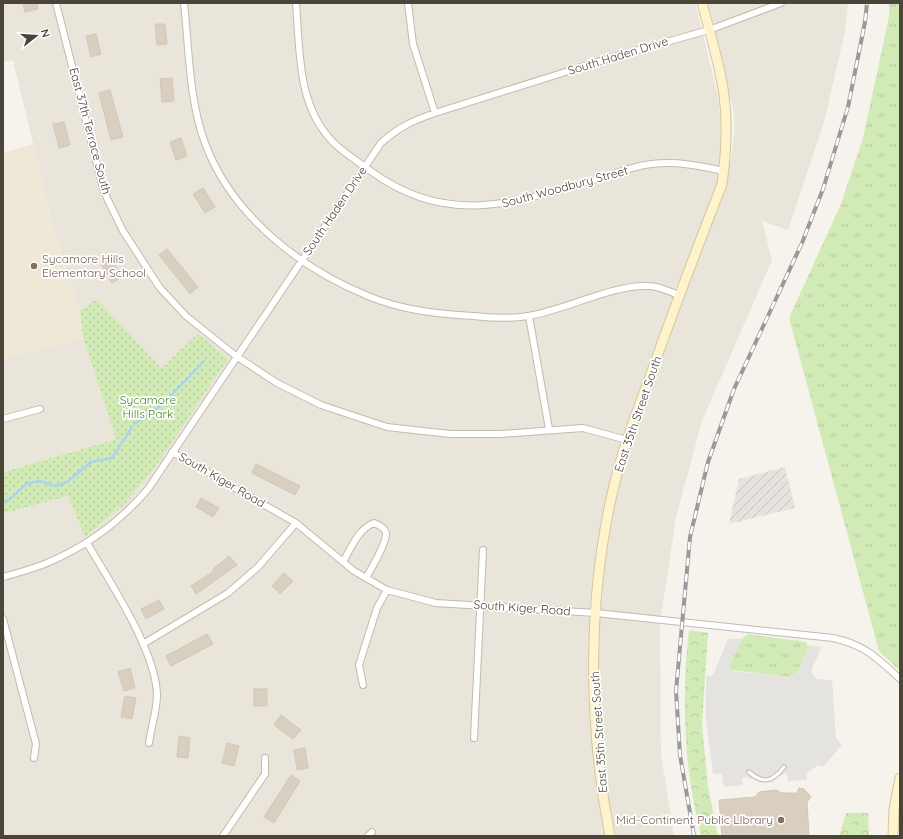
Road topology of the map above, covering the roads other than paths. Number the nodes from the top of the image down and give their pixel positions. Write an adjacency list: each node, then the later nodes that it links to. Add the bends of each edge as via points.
1 (56, 3): 14 (street, East 37th Terrace South, via 104,192 123,231 160,288 186,316)
2 (184, 3): 11 (street, via 195,108 205,143 217,169 250,216)
3 (296, 3): 9 (street, South Woodbury Street, via 303,78 309,105 318,123 335,144)
4 (702, 3): 7 (main road, East 35th Street South)
5 (781, 3): 7 (street, South Haden Drive)
6 (410, 4): 8 (street, via 413,44)
7 (709, 30): 8 (street, South Haden Drive); 10 (main road, East 35th Street South, via 724,96)
8 (435, 113): 9 (street, South Haden Drive, via 397,129 381,143)
9 (365, 167): 10 (street, South Woodbury Street, via 416,195 446,203 476,206 518,201 652,164 695,164); 11 (street, South Haden Drive)
10 (724, 171): 12 (main road, East 35th Street South, via 722,184)
11 (302, 260): 13 (street, via 368,296 419,311 498,318); 14 (street, South Haden Drive)
12 (679, 295): 13 (street, via 651,286 630,287); 18 (main road, East 35th Street South)
13 (529, 316): 17 (street)
14 (236, 356): 17 (street, East 37th Terrace South, via 277,383 321,405 387,427 450,434 501,434); 19 (street, South Haden Drive)
15 (40, 409): 16 (street)
16 (3, 419)
17 (549, 429): 18 (street, East 37th Terrace South, via 583,428)
18 (627, 440): 28 (main road, East 35th Street South, via 608,515)
19 (172, 452): 20 (street, South Kiger Road); 21 (street, South Haden Drive, via 137,502)
20 (296, 523): 23 (street, South Kiger Road); 30 (street, via 258,568 228,593)
21 (87, 543): 24 (street, South Haden Drive, via 46,564); 30 (street)
22 (483, 550): 27 (street)
23 (343, 562): 25 (street, South Kiger Road); 25 (street, via 367,526 374,523 381,526 386,532 385,540)
24 (3, 577)
25 (366, 578): 26 (street, South Kiger Road)
26 (387, 590): 27 (street, South Kiger Road, via 436,603); 32 (street, via 377,608 358,665)
27 (481, 606): 28 (street, South Kiger Road); 33 (street)
28 (596, 613): 31 (street, South Kiger Road, via 851,642 875,656); 41 (main road, East 35th Street South, via 595,709 598,754)
29 (3, 619): 35 (street, via 36,744)
30 (142, 644): 34 (street, via 154,670 157,695)
31 (900, 679)
32 (363, 685)
33 (474, 738)
34 (149, 743)
35 (34, 758)
36 (265, 758): 40 (street, via 265,774)
37 (784, 767): 38 (lane, via 773,778 766,780 760,780)
38 (749, 772)
39 (900, 778): 42 (main road, via 894,809)
40 (223, 836)
41 (610, 836)
42 (893, 836)

